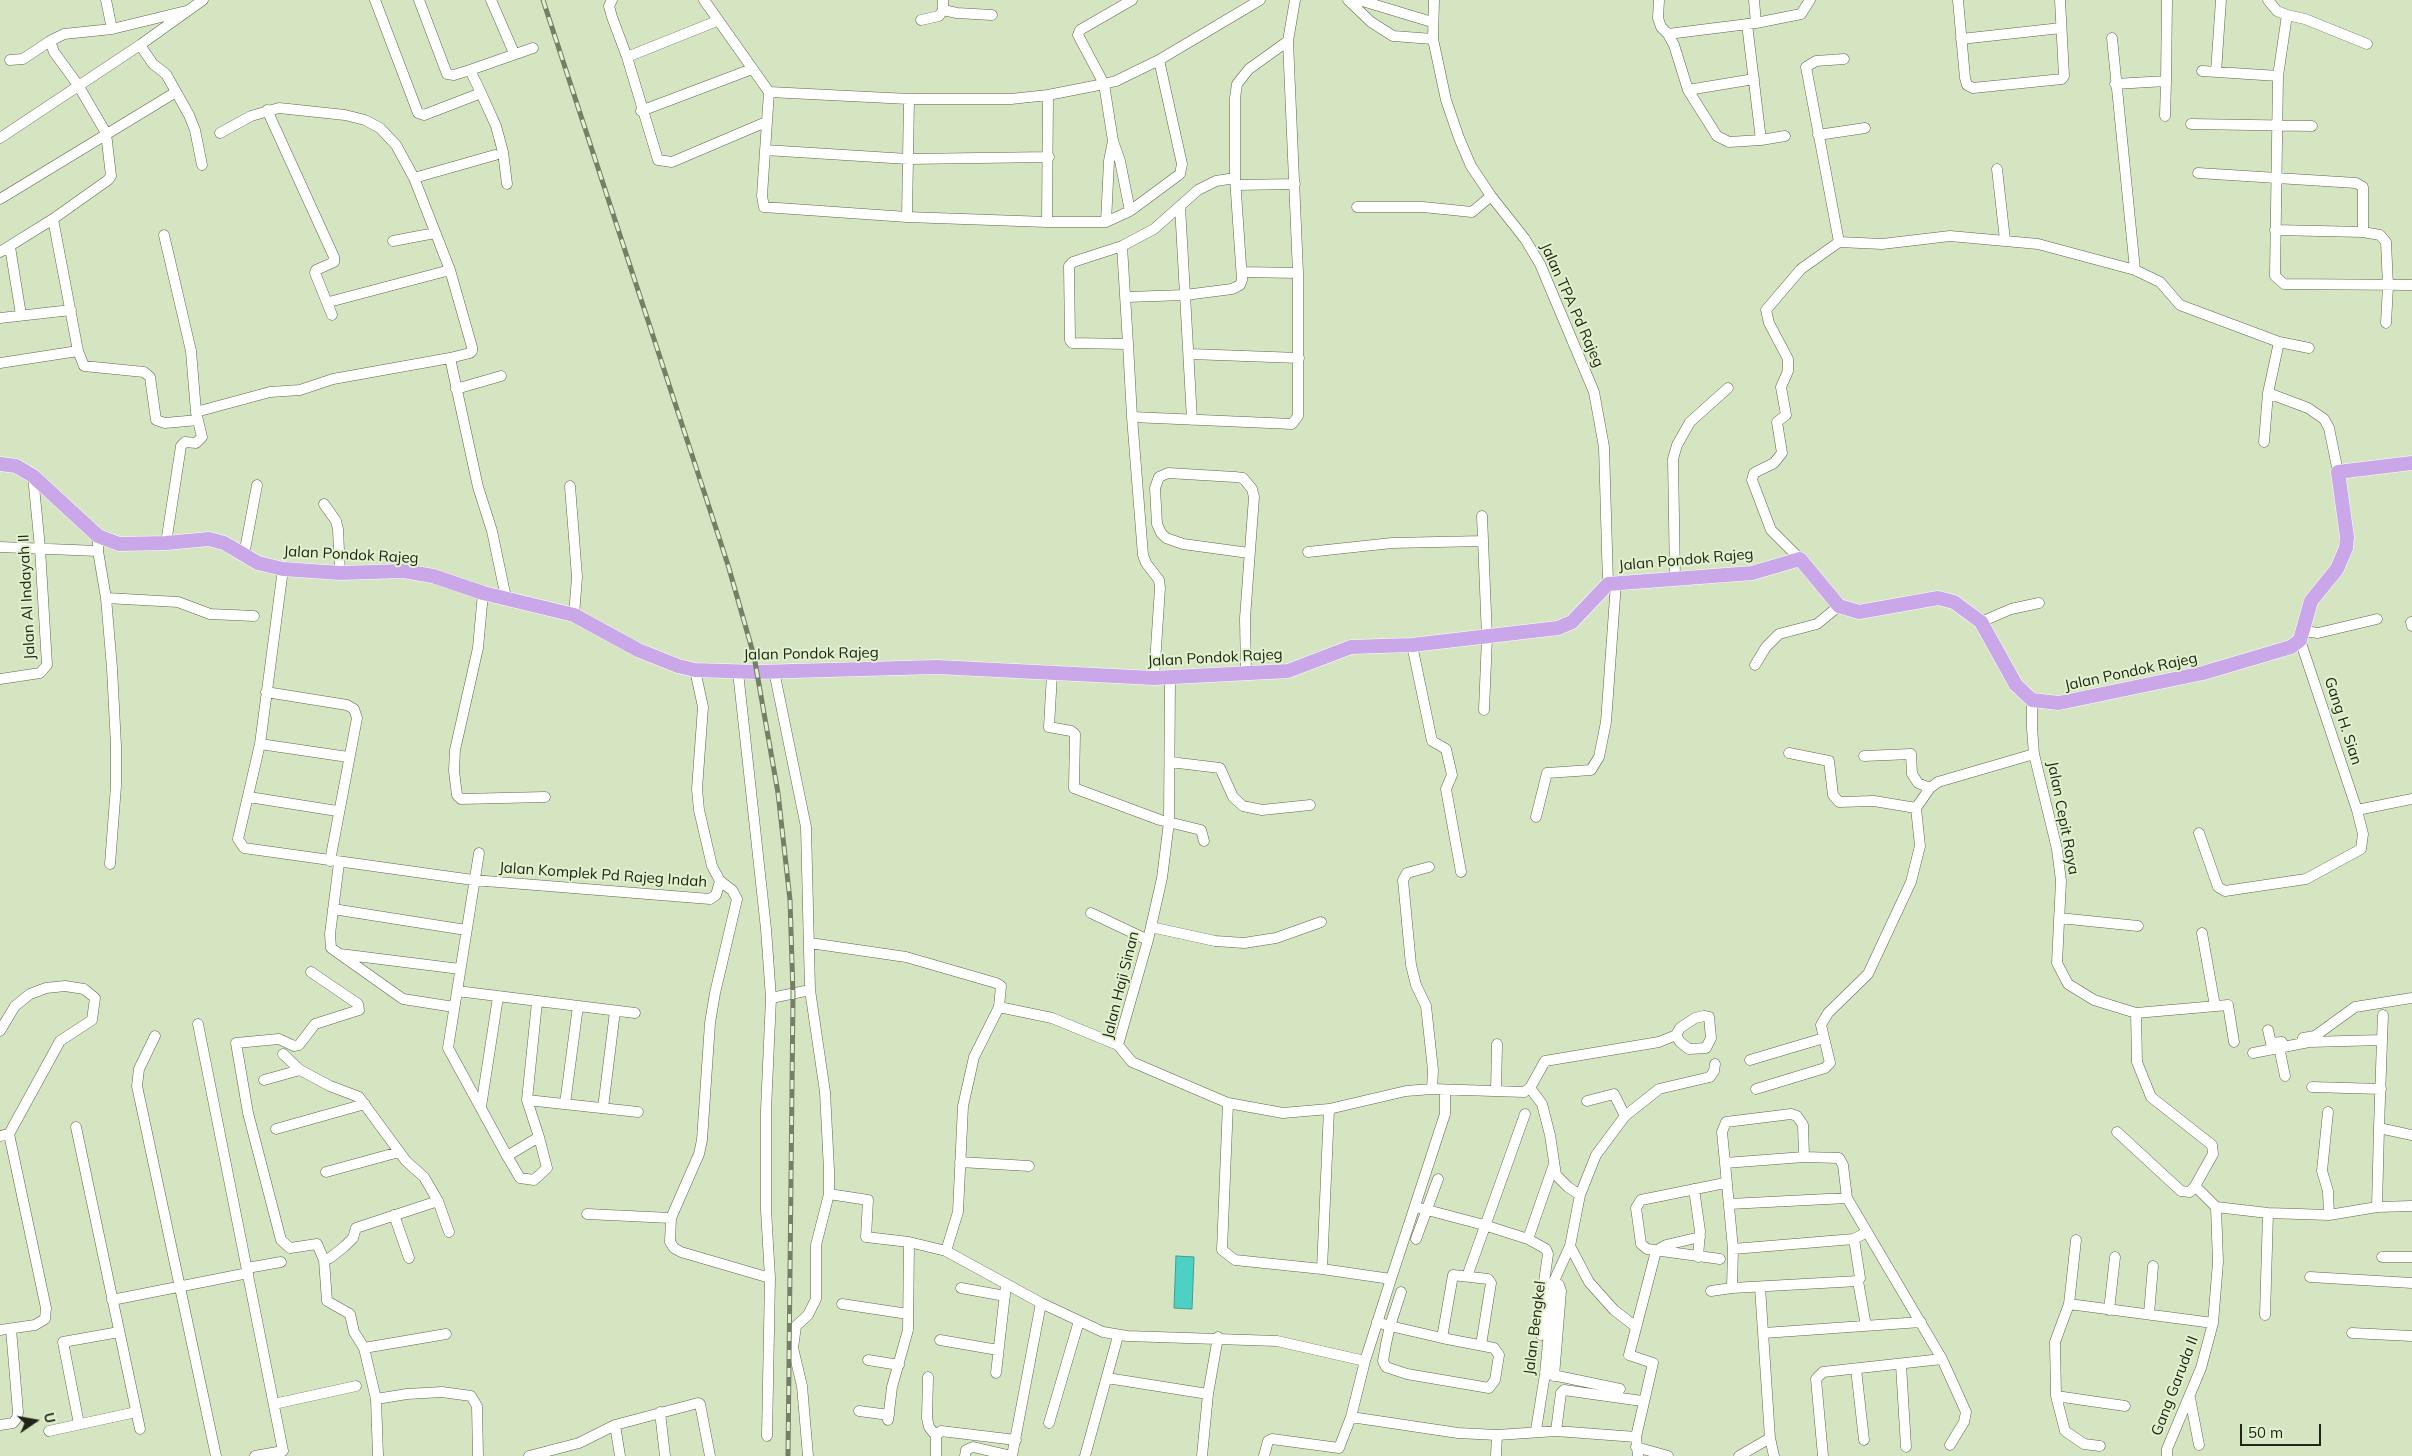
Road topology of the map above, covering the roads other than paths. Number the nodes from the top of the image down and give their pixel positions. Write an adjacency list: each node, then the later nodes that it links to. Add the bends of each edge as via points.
1 (106, 0): 31 (street)
2 (203, 0): 23 (street)
3 (375, 0): 58 (street, via 418,113 424,115)
4 (419, 0): 47 (street, via 446,74)
5 (491, 0): 41 (street)
6 (612, 0): 42 (street, via 609,6)
7 (704, 0): 27 (street)
8 (1132, 0): 53 (street, via 1080,30 1078,35)
9 (1260, 0): 45 (street)
10 (1295, 0): 37 (street)
11 (1348, 0): 34 (street, via 1371,22 1393,36)
12 (1359, 0): 28 (street)
13 (1434, 0): 28 (street, Jalan TPA Pd Rajeg)
14 (1659, 0): 32 (street, via 1658,18)
15 (1754, 0): 29 (street)
16 (1810, 0): 29 (street, via 1800,14)
17 (1958, 0): 35 (street)
18 (2060, 0): 30 (street)
19 (2167, 0): 52 (street)
20 (2222, 0): 49 (street)
21 (2268, 0): 25 (street, via 2277,11)
22 (943, 5): 24 (street, via 952,12); 26 (street, via 935,18)
23 (186, 11): 31 (street); 39 (street)
24 (992, 15)
25 (2287, 15): 38 (street); 50 (street)
26 (921, 20)
27 (717, 21): 42 (street); 46 (street)
28 (1432, 22): 34 (street, Jalan TPA Pd Rajeg)
29 (1752, 24): 32 (street); 51 (street)
30 (2061, 28): 35 (street); 35 (street, via 2062,79 1969,88)
31 (112, 29): 36 (street, via 64,34)
32 (1668, 34): 56 (street)
33 (2112, 38): 54 (street)
34 (1433, 39): 89 (street, Jalan TPA Pd Rajeg, via 1446,100 1459,138 1471,166)
35 (1961, 39)
36 (50, 41): 44 (street, via 23,59); 55 (street, via 54,52)
37 (1288, 42): 86 (street, via 1248,69 1237,84); 88 (street)
38 (2367, 44)
39 (140, 45): 55 (street); 57 (street, via 153,64 166,74)
40 (533, 48): 41 (street)
41 (514, 53): 47 (street)
42 (627, 57): 63 (street)
43 (1844, 59): 72 (street, via 1816,61 1806,67)
44 (10, 60)
45 (1160, 60): 53 (street); 93 (street, via 1182,170)
46 (752, 69): 59 (street); 63 (street)
47 (470, 70): 58 (street)
48 (2202, 71): 49 (street)
49 (2216, 72): 50 (street)
50 (2278, 76): 67 (street)
51 (1754, 79): 56 (street); 75 (street)
52 (2166, 81): 54 (street); 64 (street)
53 (1104, 84): 60 (street); 76 (street)
54 (2115, 84): 109 (street)
55 (78, 85): 70 (street); 74 (street)
56 (1688, 90): 75 (street, via 1717,136 1723,140)
57 (176, 92): 70 (street); 81 (street, via 195,130)
58 (481, 92): 87 (street, via 496,126)
59 (769, 92): 61 (street); 65 (street)
60 (1048, 95): 61 (street); 79 (street)
61 (909, 99): 80 (street)
62 (267, 110): 71 (street); 84 (street, via 280,108 345,114 366,120 396,144); 116 (street, via 334,257 334,262 315,273)
63 (642, 111): 65 (street, via 656,156 666,162)
64 (2165, 116)
65 (766, 122): 77 (street)
66 (2191, 124): 67 (street)
67 (2279, 126): 68 (street); 85 (street)
68 (2312, 126)
69 (1865, 128): 72 (street)
70 (106, 133): 90 (street); 94 (street, via 111,176)
71 (220, 133)
72 (1818, 135): 104 (street)
73 (1785, 136): 75 (street)
74 (0, 138)
75 (1761, 140)
76 (1113, 141): 93 (street); 97 (street)
77 (766, 150): 80 (street); 95 (street, via 764,207)
78 (494, 155): 84 (street)
79 (1049, 157): 80 (street); 96 (street)
80 (908, 159): 95 (street)
81 (202, 165)
82 (1997, 169): 102 (street)
83 (2198, 174): 85 (street)
84 (414, 178): 100 (street)
85 (2277, 179): 98 (street); 99 (street, via 2361,184)
86 (1235, 182): 88 (street); 91 (street, via 1216,181 1198,190); 110 (street)
87 (508, 184)
88 (1295, 184): 111 (street)
89 (1491, 196): 92 (street, via 1472,212 1423,207); 159 (street, Jalan TPA Pd Rajeg, via 1540,264 1594,392 1604,447)
90 (0, 199)
91 (1180, 206): 105 (street, via 1154,229); 114 (street)
92 (1357, 207)
93 (1130, 211): 97 (street)
94 (53, 218): 106 (street); 117 (street)
95 (907, 218): 96 (street)
96 (1046, 222): 97 (street)
97 (1106, 222)
98 (2276, 230): 99 (street); 113 (street, via 2275,276 2284,284)
99 (2363, 232): 113 (street, via 2384,238 2386,242)
100 (435, 233): 103 (street); 108 (street)
101 (164, 236): 134 (street, via 191,351)
102 (2005, 240): 104 (street, via 1950,236 1882,244); 109 (street, via 2038,244)
103 (393, 241)
104 (1839, 242): 155 (street, via 1801,269 1766,310 1768,323 1788,359 1788,371 1781,388 1786,415 1777,422 1782,453 1774,463 1754,473 1752,480 1770,530)
105 (1122, 246): 115 (street); 123 (street, via 1069,266 1070,340 1072,343)
106 (10, 247): 107 (street); 119 (street)
107 (0, 252)
108 (450, 270): 116 (street); 127 (street, via 472,351)
109 (2135, 270): 122 (street, via 2160,282 2180,305)
110 (1242, 272): 111 (street); 114 (street, via 1240,285 1232,289)
111 (1298, 273): 128 (street)
112 (2412, 285): 113 (street)
113 (2388, 286): 121 (street)
114 (1185, 295): 115 (street); 126 (street)
115 (1127, 297): 123 (street)
116 (328, 302): 118 (street)
117 (70, 310): 119 (street); 125 (street)
118 (332, 314)
119 (21, 315): 120 (street)
120 (0, 318)
121 (2386, 323)
122 (2279, 342): 124 (street); 133 (street)
123 (1128, 344): 135 (street)
124 (2309, 348)
125 (78, 351): 129 (street); 134 (street, via 86,368 116,368 147,374 156,420 160,423)
126 (1190, 354): 128 (street); 136 (street)
127 (450, 358): 132 (street); 134 (street, via 333,379 300,390 270,392)
128 (1299, 358): 136 (street, via 1298,416 1292,424)
129 (0, 364)
130 (501, 376): 132 (street)
131 (1728, 388): 158 (street, via 1690,422 1677,444 1674,459)
132 (456, 389): 162 (street)
133 (2268, 393): 137 (street); 140 (street, via 2308,408 2324,419 2329,428)
134 (197, 416): 148 (street, via 202,437 196,443 185,442 181,446)
135 (1132, 417): 136 (street); 181 (street, via 1143,555 1159,580 1160,588)
136 (1192, 420)
137 (2264, 442)
138 (2412, 463): 140 (main road)
139 (0, 464): 141 (main road, Jalan Pondok Rajeg, via 16,466)
140 (2338, 472): 171 (main road, via 2346,548 2337,569 2311,601)
141 (33, 476): 146 (main road, Jalan Pondok Rajeg); 150 (street, Jalan Al Indayah II)
142 (257, 485): 154 (street)
143 (570, 486): 165 (street, via 577,577)
144 (324, 504): 157 (street, via 336,520)
145 (1482, 516): 147 (street)
146 (98, 536): 148 (main road, Jalan Pondok Rajeg, via 119,544); 151 (street)
147 (1482, 541): 152 (street, via 1392,543); 172 (street)
148 (166, 543): 154 (main road, Jalan Pondok Rajeg, via 209,539)
149 (0, 547): 150 (street)
150 (40, 548): 151 (street); 180 (street, Jalan Al Indayah II, via 47,665 40,673)
151 (98, 552): 161 (street)
152 (1308, 552)
153 (1249, 553): 153 (street, via 1184,544 1160,533 1155,488 1159,477 1168,473 1235,477 1248,482 1254,497); 179 (street)
154 (244, 554): 156 (main road, Jalan Pondok Rajeg, via 258,563)
155 (1800, 559): 158 (main road, Jalan Pondok Rajeg, via 1752,573); 164 (main road)
156 (283, 570): 157 (main road, Jalan Pondok Rajeg); 183 (street, Jalan Komplek Pd Rajeg Indah)
157 (340, 573): 160 (main road, Jalan Pondok Rajeg, via 404,571 433,576)
158 (1675, 580): 159 (main road, Jalan Pondok Rajeg)
159 (1612, 584): 172 (main road, Jalan Pondok Rajeg, via 1572,622 1558,628); 200 (street, Jalan TPA Pd Rajeg, via 1606,722 1599,757 1591,770 1547,773)
160 (484, 592): 162 (main road, Jalan Pondok Rajeg); 193 (street, via 478,648 455,750 456,795 461,799)
161 (106, 598): 166 (street, via 178,602 210,614); 206 (street, via 116,746)
162 (506, 598): 165 (main road, Jalan Pondok Rajeg)
163 (2038, 604): 168 (street, via 2011,609)
164 (1839, 606): 168 (main road, via 1859,612 1938,598 1954,602); 174 (street, via 1817,624 1779,634)
165 (574, 615): 175 (main road, Jalan Pondok Rajeg, via 638,650)
166 (254, 616)
167 (2376, 619): 171 (street)
168 (1981, 622): 184 (main road, via 2016,685)
169 (2412, 622): 170 (street)
170 (2412, 626)
171 (2302, 636): 184 (main road, Jalan Pondok Rajeg, via 2280,651 2158,684 2059,704); 198 (street, Gang H. Sian)
172 (1487, 637): 173 (main road, Jalan Pondok Rajeg); 185 (street)
173 (1412, 645): 179 (main road, Jalan Pondok Rajeg, via 1351,647 1288,671); 208 (street, via 1432,741 1446,749 1452,775 1446,789)
174 (1755, 665)
175 (696, 670): 177 (main road, Jalan Pondok Rajeg); 210 (street, via 703,707 697,789 699,810 712,866)
176 (774, 671): 177 (main road, Jalan Pondok Rajeg); 178 (main road, Jalan Pondok Rajeg, via 936,667); 220 (street, via 806,827)
177 (738, 672): 227 (street, via 766,929)
178 (1052, 674): 181 (main road, Jalan Pondok Rajeg); 201 (street, via 1048,727 1075,734 1074,788)
179 (1246, 674): 182 (main road, Jalan Pondok Rajeg)
180 (0, 678)
181 (1154, 678): 182 (main road, Jalan Pondok Rajeg)
182 (1170, 678): 191 (street, Jalan Haji Sinan)
183 (266, 692): 186 (street, Jalan Komplek Pd Rajeg Indah); 190 (street, via 347,705 354,709 357,718)
184 (2032, 700): 188 (street, Jalan Cepit Raya)
185 (1484, 710)
186 (260, 744): 190 (street); 194 (street, Jalan Komplek Pd Rajeg Indah)
187 (1789, 753): 197 (street, via 1829,761 1833,795 1839,802 1874,801)
188 (2034, 754): 192 (street, via 1938,782); 213 (street, Jalan Cepit Raya, via 2057,849 2061,881)
189 (1864, 756): 192 (street, via 1911,754 1912,774 1918,783)
190 (348, 757): 199 (street)
191 (1170, 762): 196 (street, via 1220,768 1233,797 1243,806 1262,810); 201 (street, Jalan Haji Sinan)
192 (1930, 788): 197 (street)
193 (545, 796)
194 (248, 797): 199 (street); 205 (street, Jalan Komplek Pd Rajeg Indah, via 238,839 244,848)
195 (2412, 799): 198 (street)
196 (1310, 805)
197 (1916, 808): 243 (street, via 1920,846 1911,882 1868,974 1828,1013 1821,1025)
198 (2357, 810): 202 (street, Gang H. Sian, via 2363,834 2360,849 2306,879 2225,891 2218,887)
199 (337, 811): 205 (street)
200 (1536, 817)
201 (1169, 822): 203 (street, via 1201,830); 216 (street, Jalan Haji Sinan, via 1162,878)
202 (2199, 834)
203 (1204, 841)
204 (479, 853): 209 (street)
205 (334, 862): 209 (street, Jalan Komplek Pd Rajeg Indah); 211 (street)
206 (110, 864)
207 (1429, 866): 259 (street, via 1407,873 1403,880 1412,965 1426,1006)
208 (1461, 872)
209 (473, 880): 210 (street, Jalan Komplek Pd Rajeg Indah, via 710,899 716,895); 217 (street)
210 (720, 881): 307 (street, via 738,899 710,1023 700,1154)
211 (333, 910): 217 (street); 221 (street, via 330,934 332,948)
212 (1091, 913): 219 (street)
213 (2059, 918): 215 (street); 236 (street, Jalan Cepit Raya, via 2057,963 2068,984 2094,1000)
214 (1321, 922): 216 (street, via 1276,938 1244,943 1215,941)
215 (2138, 926)
216 (1151, 927): 219 (street, Jalan Haji Sinan)
217 (466, 930): 222 (street)
218 (2202, 933): 231 (street)
219 (1148, 940): 247 (street, Jalan Haji Sinan)
220 (810, 943): 224 (street); 233 (street, via 906,958 996,983 1001,986)
221 (338, 953): 222 (street); 232 (street, via 403,999)
222 (460, 969): 225 (street)
223 (311, 972): 327 (street, via 358,1004 359,1010 316,1024 299,1045 280,1039 236,1044 248,1113 281,1240 290,1248 317,1244)
224 (810, 990): 227 (street); 294 (street, via 825,1092)
225 (457, 992): 226 (street); 232 (street)
226 (498, 997): 229 (street); 268 (street)
227 (770, 998): 334 (street, via 766,1210)
228 (2412, 998): 239 (street, via 2355,1007 2315,1036 2271,1044)
229 (537, 1002): 230 (street); 263 (street)
230 (578, 1006): 234 (street); 267 (street)
231 (2215, 1006): 236 (street); 245 (street, via 2228,1005)
232 (454, 1007): 268 (street, via 449,1052)
233 (1000, 1007): 247 (street, via 1052,1018); 285 (street, via 974,1057 963,1106)
234 (615, 1011): 235 (street); 269 (street)
235 (635, 1013)
236 (2136, 1013): 292 (street, via 2137,1062 2151,1097 2212,1145 2213,1154)
237 (2383, 1015): 244 (street)
238 (198, 1024): 331 (street)
239 (2268, 1030)
240 (0, 1031): 279 (street, via 15,1006 30,994 46,988 84,989 94,998 92,1020 60,1041)
241 (1676, 1035): 257 (street, via 1659,1042 1545,1061)
242 (155, 1036): 338 (street, via 139,1069 137,1086)
243 (1824, 1038): 251 (street); 258 (street, via 1830,1063 1825,1068)
244 (2382, 1040): 248 (street, via 2309,1042); 260 (street)
245 (2234, 1042)
246 (1497, 1044): 262 (street)
247 (1118, 1045): 265 (street, Jalan Haji Sinan, via 1132,1062)
248 (2279, 1047): 249 (street); 254 (street)
249 (2253, 1053)
250 (283, 1054): 253 (street)
251 (1750, 1060)
252 (1715, 1064): 274 (street, Jalan Bengkel, via 1710,1076 1659,1089)
253 (300, 1070): 255 (street); 266 (street, via 359,1097)
254 (2285, 1076)
255 (264, 1080)
256 (2312, 1087): 260 (street)
257 (1530, 1088): 262 (street, Jalan Haji Sinan, via 1524,1092); 295 (street, via 1542,1104 1556,1175)
258 (1756, 1088)
259 (1432, 1089): 261 (street, Jalan Haji Sinan); 270 (street, Jalan Haji Sinan, via 1406,1091)
260 (2381, 1089): 276 (street)
261 (1445, 1090): 262 (street, Jalan Haji Sinan); 302 (street, via 1445,1114)
262 (1496, 1090)
263 (527, 1100): 267 (street); 281 (street)
264 (1586, 1101): 274 (street, via 1614,1094)
265 (1228, 1103): 270 (street, Jalan Haji Sinan, via 1283,1112); 330 (street, via 1222,1250 1235,1260)
266 (365, 1104): 277 (street); 282 (street)
267 (565, 1104): 269 (street)
268 (481, 1108): 283 (street)
269 (603, 1108): 271 (street)
270 (1329, 1109): 330 (street)
271 (638, 1112)
272 (2328, 1112): 306 (street, via 2322,1171 2328,1191)
273 (1526, 1114): 308 (street)
274 (1625, 1116): 295 (street, Jalan Bengkel, via 1596,1155)
275 (76, 1127): 345 (street)
276 (2379, 1128): 280 (street); 301 (street)
277 (276, 1129)
278 (2117, 1132): 292 (street, via 2181,1191 2190,1192)
279 (5, 1135): 360 (street, via 46,1308 45,1319 35,1325)
280 (2412, 1135)
281 (539, 1137): 283 (street); 283 (street, via 546,1168 534,1180 520,1178)
282 (399, 1152): 289 (street); 297 (street, via 424,1177)
283 (507, 1156)
284 (1804, 1157): 286 (street); 286 (street, via 1803,1125 1797,1116 1791,1114 1726,1122 1722,1132); 296 (street, via 1839,1158 1843,1165)
285 (960, 1162): 287 (street); 319 (street, via 958,1212)
286 (1724, 1163): 298 (street)
287 (1029, 1166)
288 (1553, 1168): 313 (street)
289 (326, 1172)
290 (1438, 1179): 302 (street)
291 (1725, 1183): 293 (street)
292 (2195, 1186): 300 (street)
293 (1694, 1189): 311 (street); 320 (street, via 1642,1200 1636,1208 1641,1244)
294 (829, 1194): 316 (street, via 868,1200 866,1237); 427 (street, via 816,1245 816,1299 808,1315 796,1326 793,1348 802,1386)
295 (1580, 1195): 317 (street, Jalan Bengkel)
296 (1847, 1198): 298 (street); 310 (street)
297 (438, 1201): 305 (street); 309 (street)
298 (1729, 1204): 318 (street)
299 (2412, 1206): 301 (street)
300 (2216, 1207): 303 (street); 356 (street, Gang Garuda II, via 2218,1262)
301 (2377, 1207): 306 (street)
302 (1421, 1208): 308 (street); 312 (street); 335 (street)
303 (2268, 1213): 306 (street); 352 (street)
304 (588, 1214): 307 (street)
305 (394, 1215): 325 (street); 327 (street, via 356,1228 353,1238 345,1246)
306 (2329, 1215)
307 (671, 1218): 334 (street, via 670,1242 674,1248)
308 (1484, 1225): 313 (street); 332 (street)
309 (449, 1232)
310 (1867, 1232): 314 (street); 355 (street)
311 (1700, 1237): 320 (street, via 1666,1245); 321 (street)
312 (1416, 1239)
313 (1528, 1239): 366 (street, via 1542,1246 1548,1254)
314 (1854, 1239): 318 (street); 336 (street)
315 (2076, 1240): 348 (street)
316 (909, 1242): 319 (street); 350 (street)
317 (1570, 1246): 359 (street, via 1589,1282 1614,1310); 382 (street, Jalan Bengkel, via 1554,1281)
318 (1733, 1249): 341 (street)
319 (946, 1251): 342 (street)
320 (1656, 1251): 321 (street); 359 (street)
321 (1698, 1257): 326 (street)
322 (2115, 1257): 349 (street)
323 (2382, 1257): 324 (street)
324 (2412, 1257)
325 (409, 1258)
326 (1720, 1259)
327 (324, 1260): 373 (street, via 327,1300 350,1314 354,1332)
328 (281, 1262): 331 (street)
329 (2153, 1266): 351 (street)
330 (1322, 1269): 335 (street)
331 (247, 1271): 338 (street); 392 (street)
332 (1469, 1271)
333 (2310, 1277): 337 (street)
334 (770, 1278): 407 (street)
335 (1391, 1279): 354 (street)
336 (1858, 1281): 339 (street); 358 (street)
337 (2412, 1283)
338 (180, 1287): 345 (street); 419 (street)
339 (1760, 1287): 341 (street); 363 (street)
340 (961, 1288): 342 (street)
341 (1732, 1288): 343 (street)
342 (1005, 1291): 347 (street); 374 (street)
343 (1711, 1291)
344 (1401, 1292): 357 (street)
345 (112, 1300): 362 (street)
346 (842, 1304): 350 (street)
347 (1041, 1304): 353 (street); 410 (street)
348 (2070, 1304): 349 (street); 388 (street, via 2055,1342)
349 (2109, 1310): 351 (street)
350 (908, 1314): 378 (street, via 908,1330)
351 (2149, 1314): 356 (street)
352 (2266, 1315)
353 (1079, 1321): 367 (street); 398 (street)
354 (1377, 1322): 357 (street); 377 (street)
355 (1921, 1322): 358 (street); 375 (street)
356 (2213, 1323): 389 (street, Gang Garuda II)
357 (1390, 1326): 370 (street); 372 (street, via 1384,1360 1386,1368 1489,1388 1495,1380 1499,1355 1494,1348)
358 (1866, 1326): 363 (street)
359 (1636, 1327): 391 (street, via 1629,1355 1653,1362)
360 (11, 1329): 361 (street); 400 (street, via 18,1412 13,1423)
361 (0, 1330)
362 (118, 1332): 395 (street); 399 (street, via 64,1342)
363 (1764, 1333): 409 (street)
364 (2352, 1333): 368 (street)
365 (446, 1334): 373 (street)
366 (1541, 1335)
367 (1118, 1336): 369 (street); 384 (street)
368 (2412, 1336)
369 (1218, 1338): 377 (street, via 1277,1341); 387 (street)
370 (1442, 1338): 372 (street); 372 (street, via 1453,1275 1488,1279 1491,1283)
371 (940, 1340): 374 (street)
372 (1481, 1345)
373 (364, 1348): 390 (street)
374 (998, 1350): 381 (street)
375 (1942, 1359): 379 (street); 412 (street, via 1966,1412 1964,1422)
376 (868, 1360): 378 (street)
377 (1365, 1361): 397 (street)
378 (899, 1365): 394 (street, via 892,1387 889,1418)
379 (1901, 1365): 380 (street); 416 (street)
380 (1856, 1370): 411 (street); 437 (street, via 1823,1372 1816,1379)
381 (996, 1373)
382 (1549, 1375): 386 (street); 403 (street, Jalan Bengkel)
383 (928, 1376): 408 (street, via 927,1418)
384 (1106, 1378): 387 (street); 430 (street)
385 (356, 1386): 392 (street)
386 (1620, 1389)
387 (1208, 1394): 431 (street)
388 (2056, 1396): 393 (street); 414 (street, via 2065,1431 2084,1444)
389 (2190, 1398): 413 (street); 438 (street, Gang Garuda II, via 2167,1449)
390 (376, 1399): 421 (street); 422 (street, via 442,1392 471,1396 477,1406)
391 (1642, 1401): 405 (street, via 1564,1390); 415 (street)
392 (274, 1404): 418 (street, via 283,1451)
393 (2125, 1406)
394 (859, 1411)
395 (136, 1412): 399 (street); 402 (street)
396 (660, 1412): 401 (street); 425 (street); 426 (street, via 699,1403)
397 (1351, 1417): 406 (street, via 1458,1433); 417 (street)
398 (1049, 1423)
399 (79, 1424): 404 (street)
400 (0, 1425)
401 (615, 1425): 423 (street, via 579,1443); 424 (street)
402 (140, 1429)
403 (1536, 1430): 405 (street); 406 (street)
404 (49, 1431)
405 (1556, 1431): 415 (street)
406 (1497, 1434): 433 (street)
407 (767, 1436)
408 (936, 1436): 410 (street, via 944,1430); 428 (street)
409 (1770, 1438): 435 (street); 436 (street)
410 (1016, 1440): 429 (street, via 1012,1456 974,1447 966,1450)
411 (1864, 1440)
412 (1950, 1444)
413 (2200, 1445)
414 (2100, 1446)
415 (1637, 1447): 434 (street)
416 (1906, 1448)
417 (1338, 1452): 432 (street, via 1272,1439 1268,1441)
418 (271, 1454): 420 (street)
419 (216, 1456)
420 (255, 1456)
421 (378, 1456)
422 (478, 1456)
423 (529, 1456)
424 (620, 1456)
425 (665, 1456)
426 (710, 1456)
427 (808, 1456)
428 (936, 1456)
429 (965, 1456)
430 (1085, 1456)
431 (1202, 1456)
432 (1264, 1456)
433 (1496, 1456)
434 (1668, 1456)
435 (1739, 1456)
436 (1774, 1456)
437 (1823, 1456)
438 (2167, 1456)

